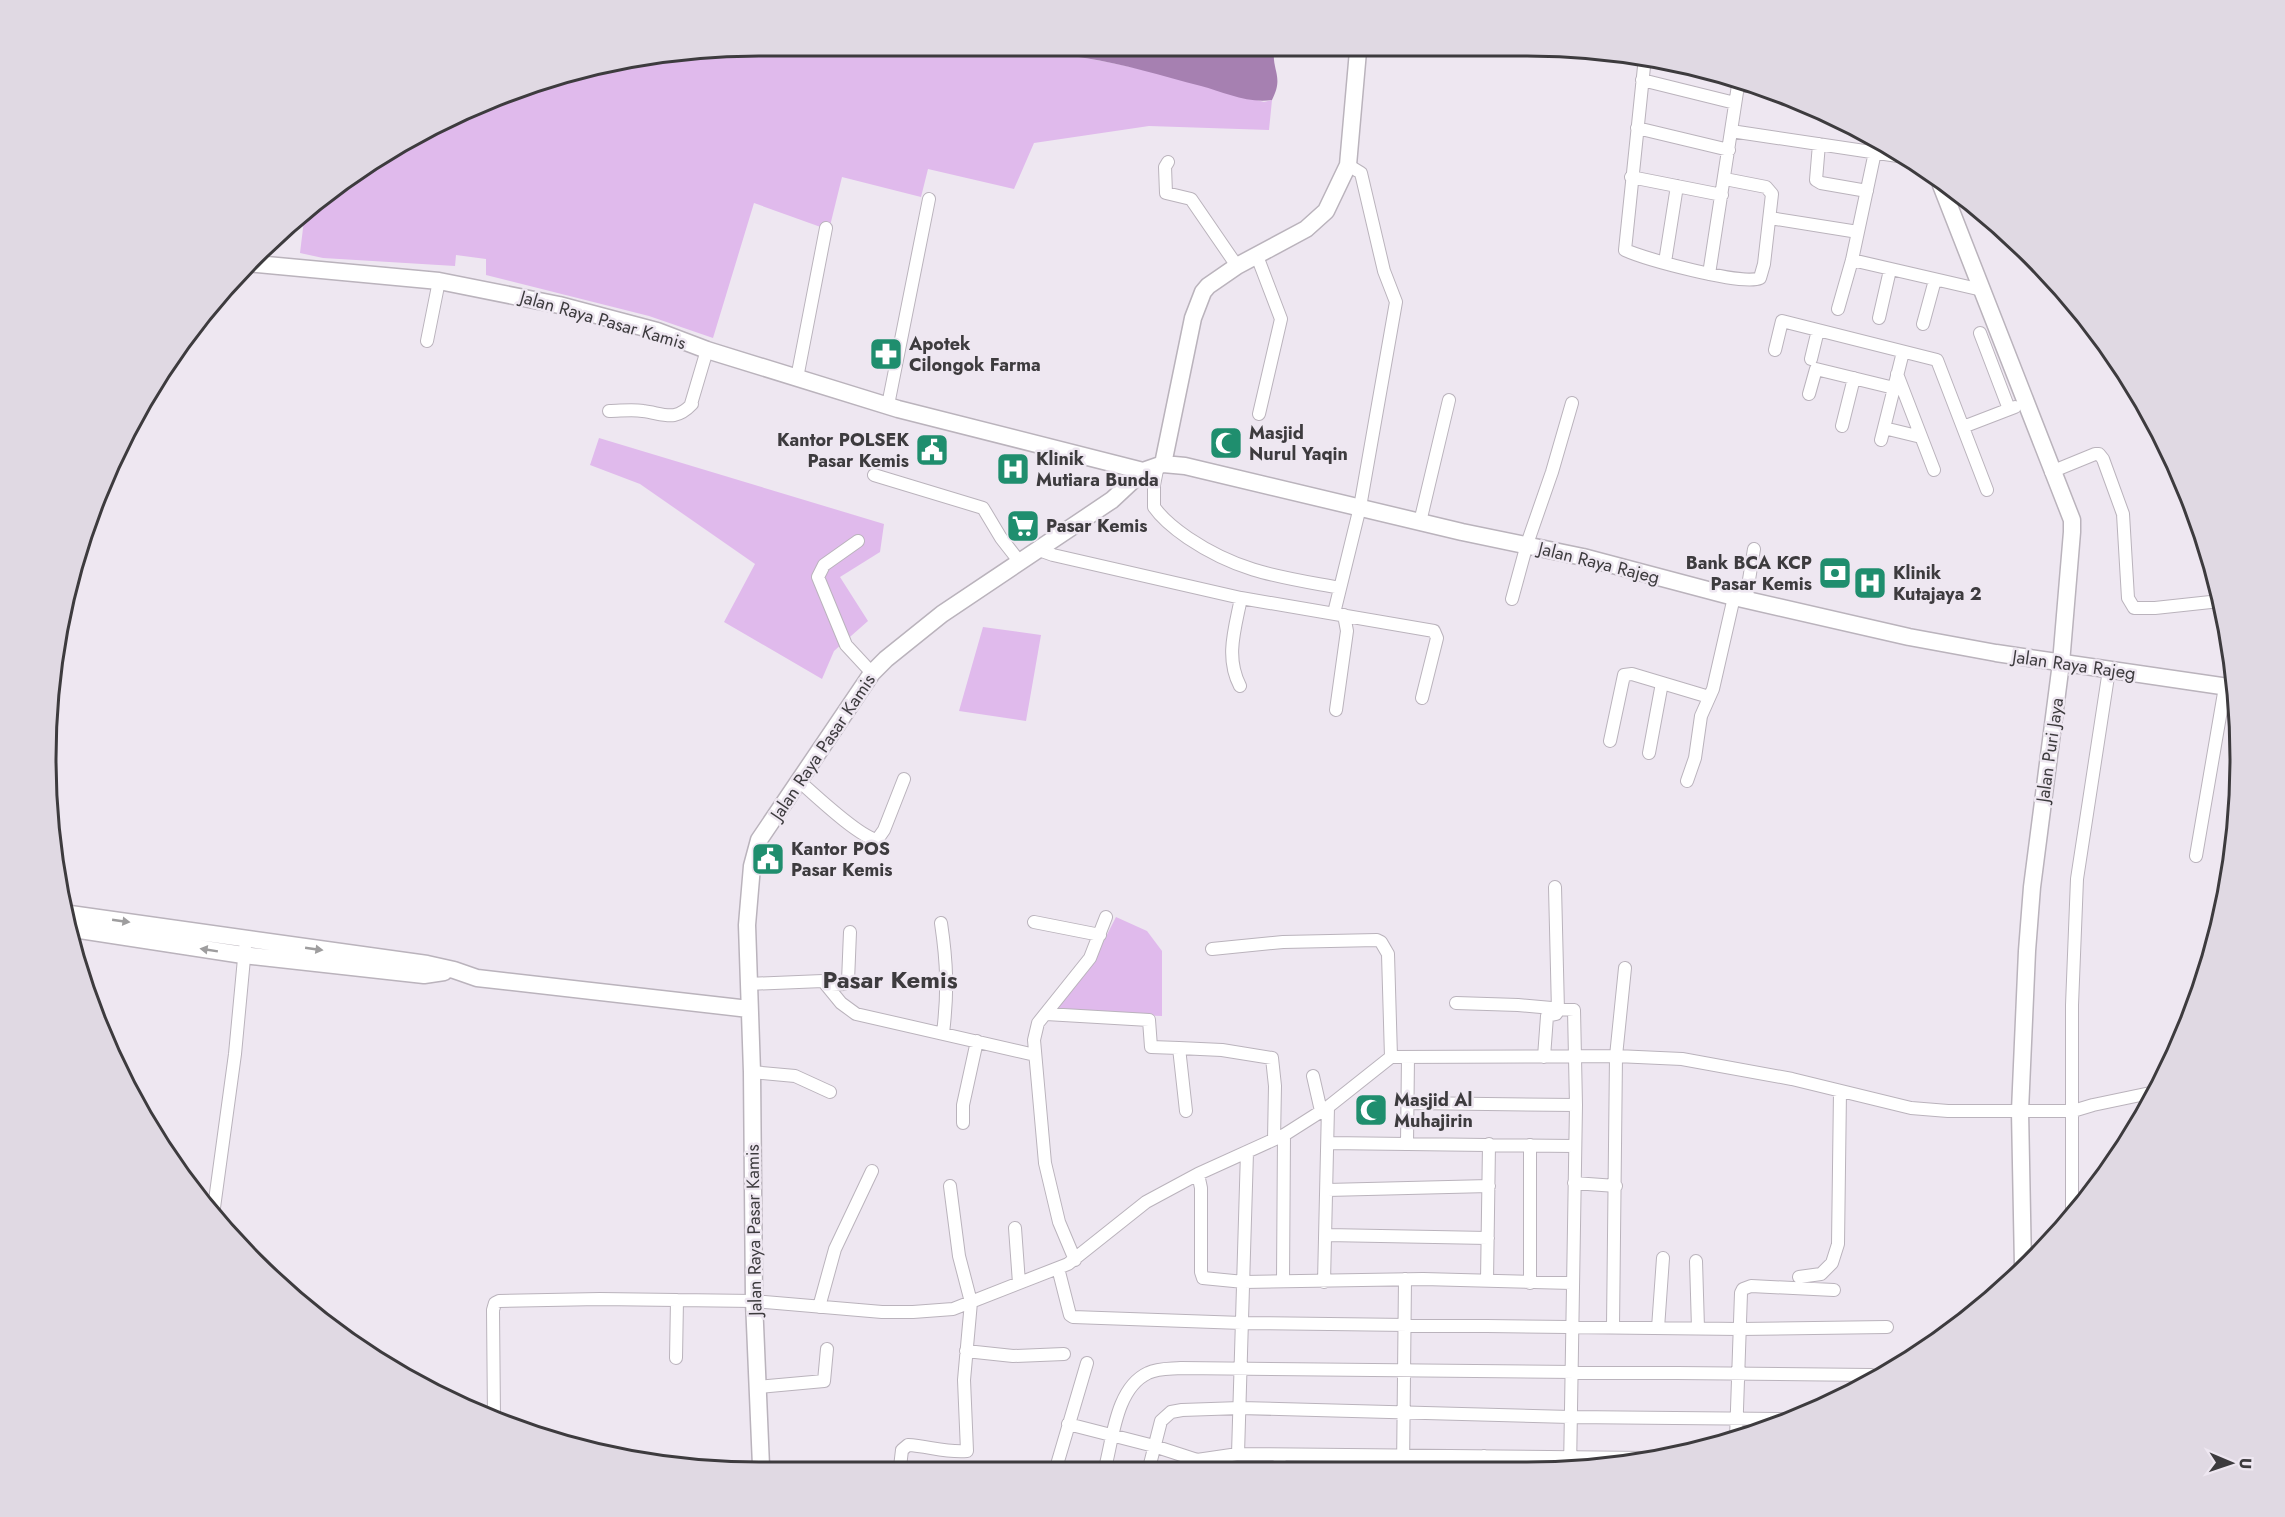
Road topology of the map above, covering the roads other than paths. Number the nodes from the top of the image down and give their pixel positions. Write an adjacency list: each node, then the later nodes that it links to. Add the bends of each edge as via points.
1 (1358, 56): 13 (main road)
2 (1644, 66): 3 (street)
3 (1642, 80): 5 (street); 6 (street)
4 (1737, 88): 5 (street)
5 (1735, 103): 7 (street)
6 (1637, 128): 9 (street); 14 (street)
7 (1731, 131): 8 (street); 9 (street)
8 (1819, 144): 10 (street); 17 (street, via 1816,180)
9 (1729, 150): 15 (street)
10 (1875, 152): 11 (street); 17 (street)
11 (1884, 154)
12 (1168, 162): 28 (street, via 1164,167 1166,193 1191,199)
13 (1348, 165): 24 (main road, via 1323,214 1300,233); 64 (street, via 1361,173 1384,271 1396,302)
14 (1631, 177): 16 (street); 26 (street, via 1624,248)
15 (1725, 179): 19 (street); 21 (street, via 1768,188 1772,194)
16 (1677, 186): 19 (street); 26 (street)
17 (1867, 191): 23 (street)
18 (1945, 194): 33 (main road, Jalan Puri Jaya)
19 (1722, 195): 30 (street)
20 (929, 199): 52 (street)
21 (1770, 218): 23 (street); 30 (street, via 1760,278)
22 (826, 228): 45 (street)
23 (1858, 232): 25 (street)
24 (1257, 256): 28 (main road); 55 (street, via 1281,319)
25 (1852, 260): 29 (street); 34 (street)
26 (1665, 262): 30 (street)
27 (258, 264): 32 (main road, Jalan Raya Pasar Kamis)
28 (1238, 266): 59 (main road, via 1208,286 1198,303)
29 (1890, 270): 31 (street); 35 (street)
30 (1709, 274)
31 (1935, 280): 33 (street); 36 (street)
32 (439, 281): 39 (street); 40 (main road, Jalan Raya Pasar Kamis, via 610,318)
33 (1982, 290): 51 (main road, Jalan Puri Jaya)
34 (1838, 309)
35 (1879, 318)
36 (1923, 324)
37 (1818, 330): 41 (street, via 1782,321); 42 (street); 43 (street)
38 (1980, 333): 53 (street)
39 (427, 341)
40 (707, 350): 45 (main road, Jalan Raya Pasar Kamis); 54 (street, via 693,404 684,414)
41 (1775, 350)
42 (1903, 352): 44 (street); 57 (street, via 1937,360)
43 (1811, 359)
44 (1897, 374): 47 (street); 58 (street)
45 (797, 378): 52 (main road, Jalan Raya Pasar Kamis)
46 (1854, 378): 47 (street); 48 (street, via 1816,369); 56 (street)
47 (1894, 388): 58 (street, via 1882,434)
48 (1809, 394)
49 (1449, 400): 65 (street)
50 (1572, 403): 67 (street)
51 (2025, 403): 53 (street); 60 (main road, Jalan Puri Jaya)
52 (888, 405): 59 (main road, Jalan Raya Pasar Kamis)
53 (2009, 410): 57 (street)
54 (609, 411)
55 (1259, 414)
56 (1842, 426)
57 (1962, 427): 63 (street)
58 (1921, 437): 61 (street)
59 (1155, 466): 64 (main road, Jalan Raya Rajeg, via 1195,468); 69 (main road, Jalan Raya Pasar Kamis); 71 (street, via 1154,507 1189,539 1253,571)
60 (2058, 469): 75 (street, via 2088,456 2099,454 2103,459 2121,505 2131,606 2139,609); 77 (main road, Jalan Puri Jaya, via 2072,532)
61 (1934, 470)
62 (874, 475): 70 (street, via 983,508)
63 (1987, 490)
64 (1360, 507): 65 (main road, Jalan Raya Rajeg); 71 (street)
65 (1420, 522): 67 (main road, Jalan Raya Rajeg)
66 (858, 541): 79 (street, via 824,565 818,577 846,645)
67 (1527, 544): 73 (main road, Jalan Raya Rajeg); 74 (street)
68 (1754, 549): 73 (street, via 1747,592)
69 (1039, 550): 70 (main road, Jalan Raya Pasar Kamis); 72 (street)
70 (1019, 561): 79 (main road, Jalan Raya Pasar Kamis, via 942,614)
71 (1340, 588): 76 (street)
72 (1241, 598): 76 (street); 81 (street, via 1230,650)
73 (1741, 598): 77 (main road, Jalan Raya Rajeg, via 1943,644); 83 (street)
74 (1512, 599)
75 (2212, 602)
76 (1339, 614): 84 (street, via 1435,633); 86 (street, via 1347,631)
77 (2061, 663): 78 (main road, Jalan Raya Rajeg); 128 (main road, Jalan Puri Jaya, via 2026,951)
78 (2106, 670): 82 (main road, Jalan Raya Rajeg); 129 (street, via 2077,879)
79 (872, 673): 90 (main road, Jalan Raya Pasar Kamis)
80 (1662, 683): 83 (street); 87 (street, via 1624,675); 88 (street)
81 (1240, 686)
82 (2225, 686)
83 (1709, 697): 91 (street)
84 (1422, 698)
85 (2227, 703): 92 (street)
86 (1336, 710)
87 (1610, 741)
88 (1649, 753)
89 (904, 779): 90 (street, via 877,840 852,825)
90 (799, 781): 104 (main road, Jalan Raya Pasar Kamis, via 755,852 747,925)
91 (1687, 781)
92 (2196, 856)
93 (1556, 887): 107 (street)
94 (73, 915): 101 (main road, one-way to 101)
95 (1106, 917): 100 (street)
96 (942, 922): 110 (street, via 948,994)
97 (1034, 922): 100 (street)
98 (77, 929): 101 (main road, one-way to 98)
99 (850, 932): 105 (street, via 848,981)
100 (1100, 935): 109 (street, via 1090,958)
101 (245, 947): 108 (main road, via 423,975 454,970 477,978); 146 (street, via 236,1054)
102 (1212, 949): 115 (street, via 1377,939 1388,954)
103 (1625, 968): 114 (street)
104 (748, 984): 105 (street, via 816,980); 108 (main road, Jalan Raya Pasar Kamis)
105 (827, 985): 110 (street, via 856,1014)
106 (1456, 1003): 107 (street)
107 (1558, 1008): 117 (street, via 1556,1014 1547,1016); 118 (street, via 1574,1010)
108 (749, 1009): 119 (main road, Jalan Raya Pasar Kamis)
109 (1046, 1014): 112 (street, via 1150,1020 1151,1047); 113 (street, via 1036,1030)
110 (943, 1033): 111 (street)
111 (977, 1041): 113 (street); 130 (street)
112 (1179, 1048): 127 (street); 131 (street, via 1272,1058)
113 (1035, 1055): 152 (street, via 1045,1163 1059,1222)
114 (1616, 1056): 118 (street); 121 (street, via 1700,1062); 143 (street)
115 (1391, 1057): 116 (street); 126 (street)
116 (1408, 1057): 117 (street); 124 (street)
117 (1544, 1057): 118 (street)
118 (1575, 1057): 125 (street)
119 (752, 1072): 122 (street, via 795,1076); 166 (main road, Jalan Raya Pasar Kamis)
120 (1313, 1076): 126 (street)
121 (1840, 1091): 128 (street, via 1924,1109); 155 (street, via 1838,1244 1832,1263 1821,1274)
122 (830, 1092)
123 (2143, 1094): 129 (street)
124 (1408, 1103): 125 (street); 133 (street)
125 (1575, 1105): 136 (street)
126 (1324, 1109): 131 (street); 132 (street)
127 (1186, 1111)
128 (2026, 1111): 129 (street); 150 (main road, Jalan Puri Jaya)
129 (2070, 1111): 145 (street)
130 (963, 1123)
131 (1279, 1137): 137 (street); 157 (street)
132 (1328, 1143): 133 (street); 144 (street)
133 (1407, 1144): 134 (street)
134 (1489, 1144): 135 (street); 141 (street)
135 (1530, 1145): 136 (street); 161 (street)
136 (1575, 1146): 140 (street)
137 (1247, 1152): 139 (street); 159 (street)
138 (872, 1171): 168 (street, via 836,1249)
139 (1198, 1174): 152 (street, via 1146,1202); 159 (street, via 1203,1278)
140 (1574, 1184): 143 (street); 163 (street)
141 (1489, 1185): 144 (street); 149 (street)
142 (950, 1186): 167 (street, via 959,1256)
143 (1616, 1186): 172 (street)
144 (1327, 1190): 148 (street)
145 (2078, 1194)
146 (215, 1203)
147 (1015, 1228): 162 (street)
148 (1327, 1235): 149 (street); 160 (street)
149 (1488, 1238): 158 (street)
150 (2023, 1257)
151 (1663, 1258): 174 (street)
152 (1075, 1260): 154 (street)
153 (1696, 1261): 175 (street)
154 (1058, 1268): 162 (street); 169 (street, via 1071,1317)
155 (1799, 1277)
156 (1405, 1279): 158 (street); 160 (street); 170 (street)
157 (1282, 1281): 159 (street); 160 (street)
158 (1487, 1281): 161 (street)
159 (1244, 1282): 169 (street)
160 (1324, 1282)
161 (1530, 1282): 163 (street)
162 (1019, 1283): 167 (street)
163 (1572, 1283): 171 (street)
164 (1834, 1290): 176 (street, via 1747,1287 1741,1293)
165 (677, 1300): 166 (street); 180 (street); 189 (street, via 528,1299 495,1303)
166 (754, 1300): 168 (street); 187 (main road, Jalan Raya Pasar Kamis)
167 (971, 1302): 168 (street, via 953,1309 913,1312); 178 (street)
168 (819, 1307)
169 (1242, 1323): 170 (street); 182 (street)
170 (1404, 1324): 171 (street); 183 (street)
171 (1572, 1326): 172 (street); 184 (street)
172 (1613, 1327): 174 (street)
173 (1887, 1327): 176 (street)
174 (1658, 1328): 175 (street)
175 (1698, 1328): 176 (street)
176 (1740, 1329): 185 (street)
177 (827, 1349): 187 (street, via 824,1381)
178 (966, 1351): 179 (street, via 1013,1356); 209 (street, via 967,1451 953,1453 908,1445 902,1450)
179 (1064, 1354)
180 (676, 1358)
181 (1087, 1363): 194 (street)
182 (1240, 1368): 183 (street); 188 (street); 196 (street, via 1180,1368 1147,1373 1124,1400)
183 (1404, 1370): 184 (street); 190 (street)
184 (1570, 1371): 185 (street); 191 (street)
185 (1738, 1374): 186 (street); 192 (street)
186 (1863, 1375)
187 (758, 1387): 208 (main road, Jalan Raya Pasar Kamis)
188 (1240, 1408): 190 (street); 197 (street, via 1172,1412 1161,1421); 198 (street)
189 (494, 1410)
190 (1404, 1412): 191 (street); 201 (street)
191 (1570, 1417): 192 (street); 206 (street)
192 (1737, 1419): 193 (street); 195 (street)
193 (1766, 1419)
194 (1068, 1424): 196 (street); 210 (street)
195 (1736, 1429)
196 (1114, 1435): 197 (street); 211 (street)
197 (1154, 1446): 212 (street); 213 (street)
198 (1238, 1454): 199 (street); 214 (street)
199 (1280, 1455): 200 (street); 215 (street)
200 (1326, 1455): 202 (street); 216 (street)
201 (1403, 1455): 202 (street); 203 (street); 218 (street)
202 (1366, 1456): 217 (street)
203 (1446, 1456): 204 (street); 219 (street)
204 (1484, 1456): 205 (street); 220 (street)
205 (1533, 1457): 207 (street); 221 (street)
206 (1570, 1460)
207 (1553, 1461)
208 (761, 1462)
209 (901, 1462)
210 (1058, 1462)
211 (1107, 1462)
212 (1150, 1462)
213 (1191, 1462)
214 (1204, 1462)
215 (1280, 1462)
216 (1326, 1462)
217 (1366, 1462)
218 (1403, 1462)
219 (1446, 1462)
220 (1484, 1462)
221 (1533, 1462)

